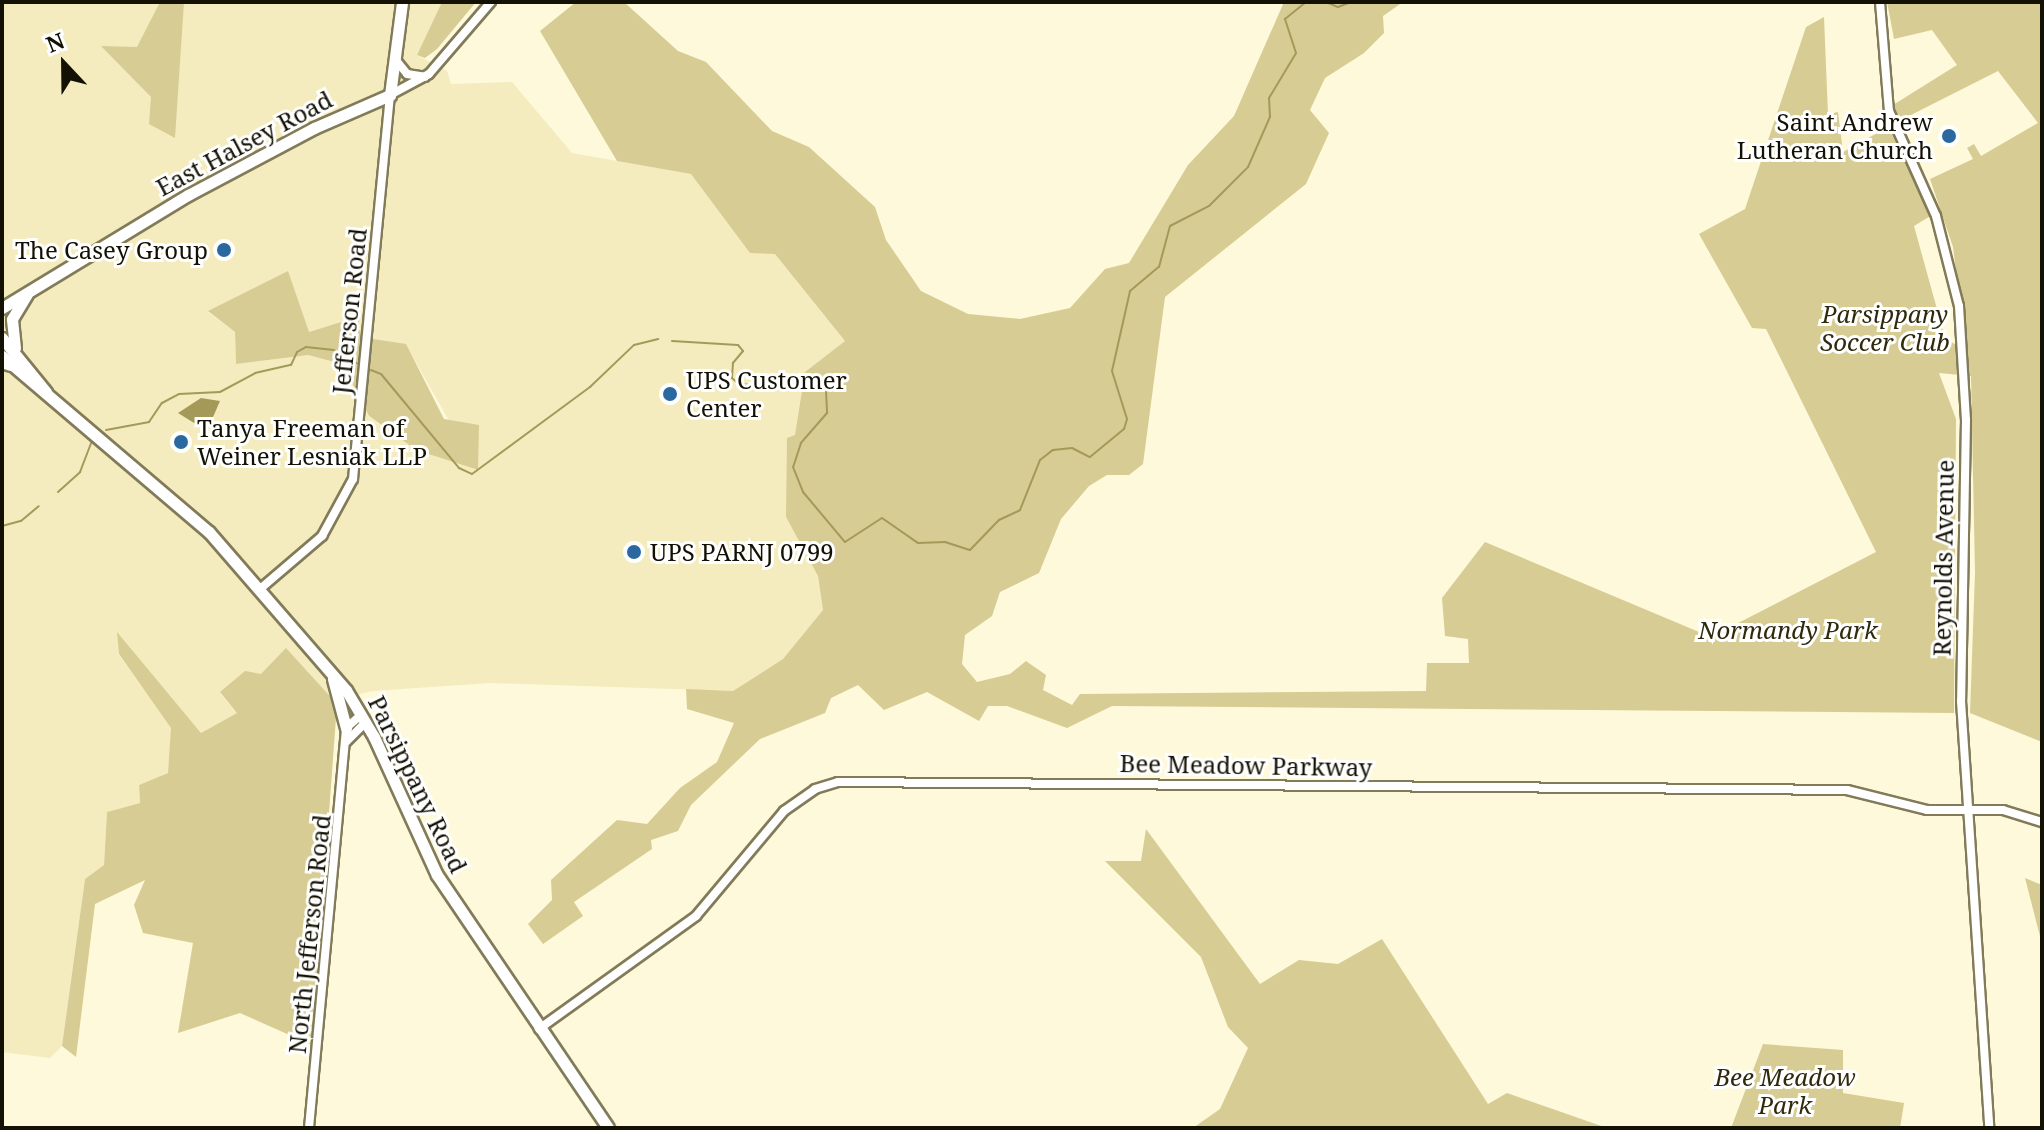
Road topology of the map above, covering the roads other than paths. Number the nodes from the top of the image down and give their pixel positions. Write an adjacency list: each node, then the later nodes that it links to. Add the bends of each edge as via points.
1 (402, 2): 4 (main road, Jefferson Road)
2 (491, 2): 5 (street, East Halsey Road)
3 (1880, 2): 16 (street, Reynolds Avenue, via 1889,111 1936,216 1959,306 1966,420 1961,701)
4 (395, 59): 5 (street, via 407,74); 6 (main road, Jefferson Road)
5 (425, 77): 6 (street, East Halsey Road)
6 (390, 95): 7 (main road, East Halsey Road, via 271,150); 11 (street, Jefferson Road, via 353,479 322,536)
7 (28, 292): 8 (main road, East Halsey Road); 10 (main road, via 11,327)
8 (2, 308)
9 (2, 338): 10 (main road, Parsippany Road)
10 (8, 360): 11 (main road, Parsippany Road, via 168,494)
11 (260, 589): 12 (main road, Parsippany Road)
12 (325, 665): 13 (main road, Parsippany Road); 14 (main road, via 341,698)
13 (364, 718): 14 (street); 15 (street); 18 (main road, Parsippany Road, via 437,875)
14 (346, 728): 15 (street, North Jefferson Road)
15 (345, 743): 19 (street, North Jefferson Road)
16 (1967, 811): 17 (street, Bee Meadow Parkway, via 2003,810); 18 (street, Bee Meadow Parkway, via 1927,810 1847,790 838,782 784,811 696,916); 21 (street, Reynolds Avenue)
17 (2042, 822)
18 (539, 1029): 20 (main road, Parsippany Road)
19 (309, 1128)
20 (608, 1128)
21 (1989, 1128)

